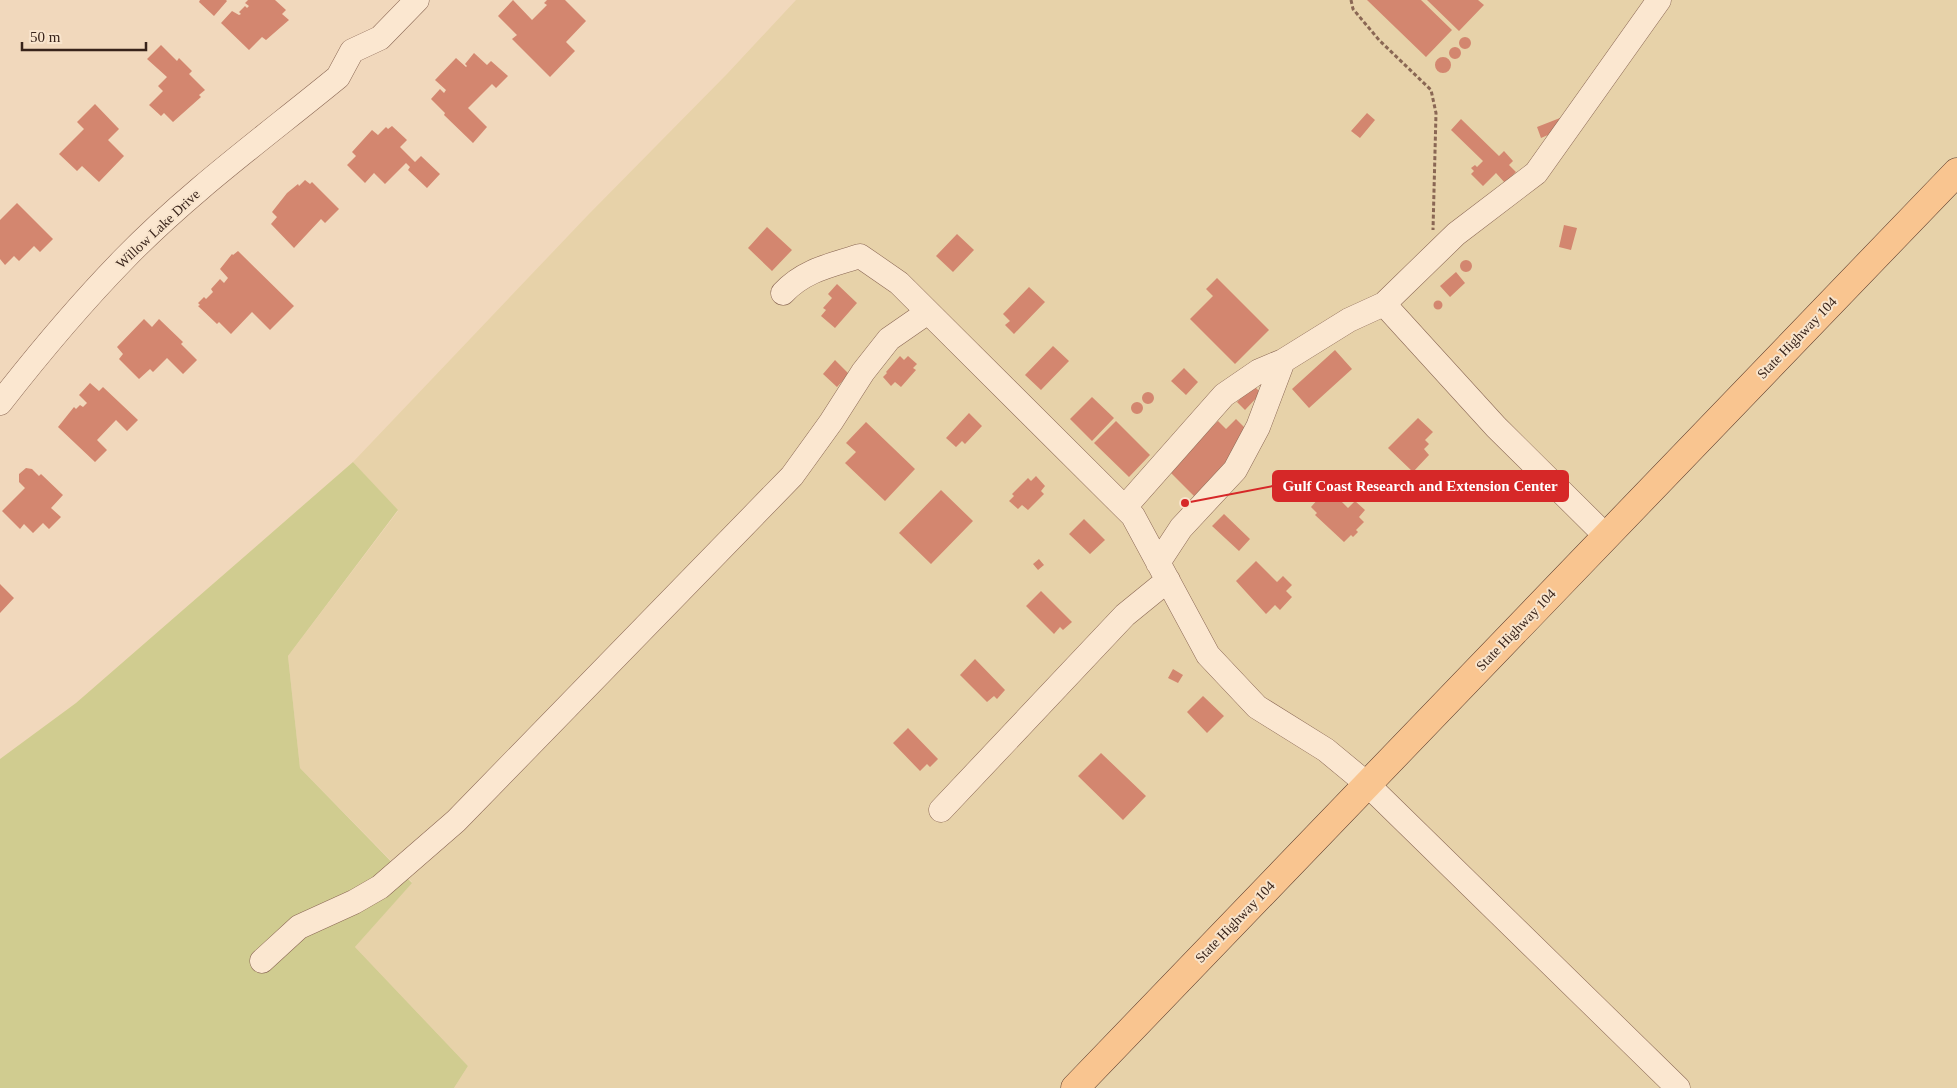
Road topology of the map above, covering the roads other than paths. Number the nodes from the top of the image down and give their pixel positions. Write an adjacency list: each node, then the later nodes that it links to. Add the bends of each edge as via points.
1 (417, 0): 8 (street, Willow Lake Drive, via 380,38 352,51 338,77 188,200 124,259)
2 (1659, 0): 5 (street, via 1536,173 1456,234)
3 (1957, 172): 10 (main road, State Highway 104)
4 (783, 293): 6 (street, via 793,282 813,270 860,256 899,283)
5 (1384, 304): 7 (street, via 1349,320); 10 (street, via 1496,427)
6 (928, 312): 9 (street); 14 (street, via 889,339 792,476 456,820 380,887 299,927)
7 (1282, 361): 9 (street, via 1259,371 1224,395); 11 (street, via 1258,427 1235,470 1181,528)
8 (0, 403)
9 (1125, 507): 11 (street)
10 (1606, 536): 12 (main road, State Highway 104)
11 (1163, 571): 12 (street, via 1208,655 1257,707 1326,750); 13 (street)
12 (1368, 784): 15 (main road, State Highway 104); 16 (street)
13 (941, 810)
14 (262, 961)
15 (1075, 1088)
16 (1678, 1088)

